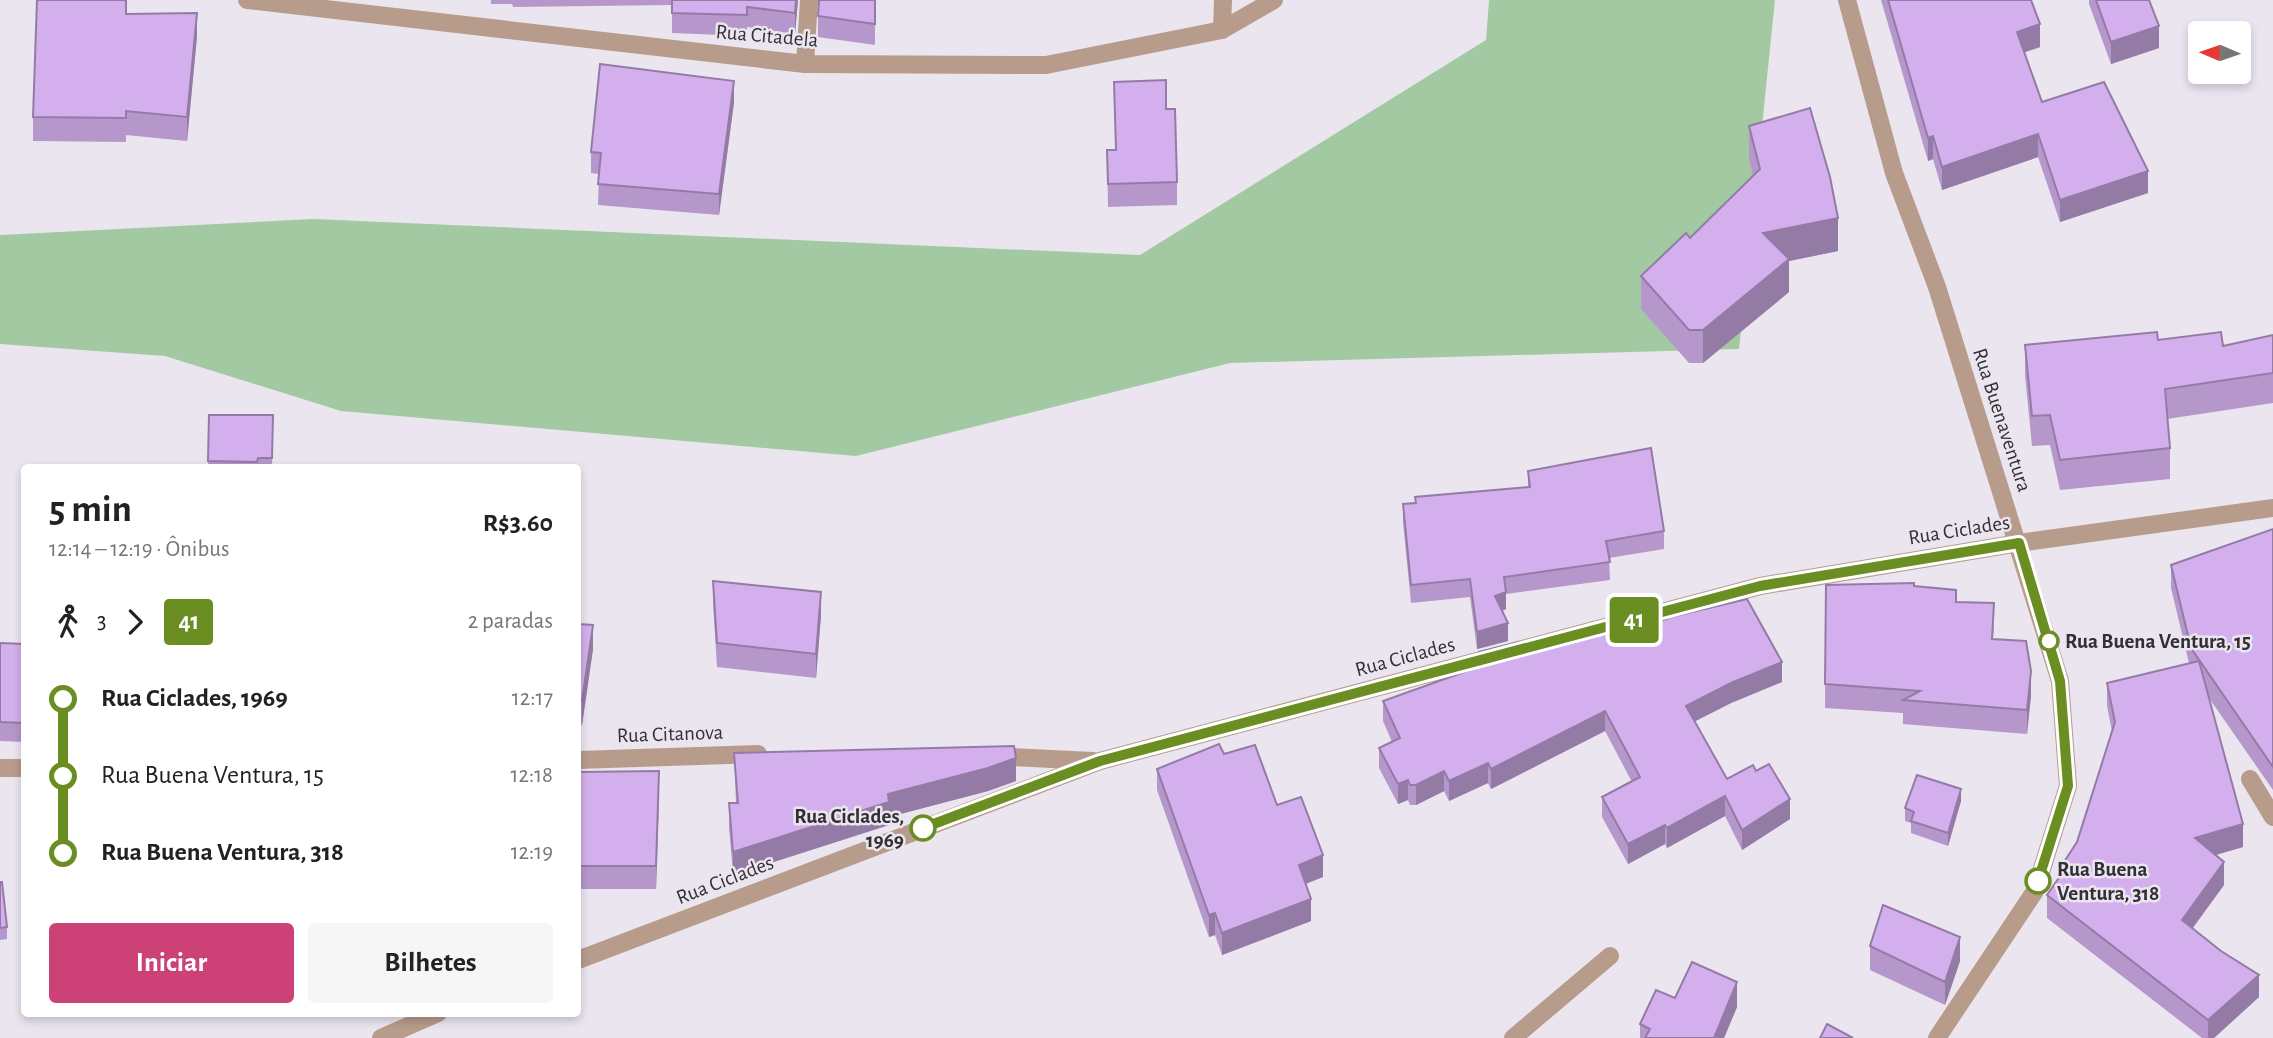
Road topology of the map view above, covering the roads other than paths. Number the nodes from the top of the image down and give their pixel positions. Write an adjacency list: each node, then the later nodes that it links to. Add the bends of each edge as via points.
1 (247, 0): 7 (street, Rua Citadela)
2 (808, 0): 7 (street)
3 (1223, 0): 6 (street)
4 (1274, 0): 6 (street, Rua Citadela)
5 (1847, 0): 9 (street, Rua Buenaventura, via 1894,173 1937,287)
6 (1222, 30): 7 (street, Rua Citadela, via 1046,65)
7 (806, 64)
8 (2273, 508): 9 (street, Rua Ciclades)
9 (2019, 543): 13 (street, Rua Ciclades, via 1760,586); 23 (street, Rua Buenaventura, via 2060,681 2068,786 2035,891)
10 (770, 753): 12 (street, Rua Citanova)
11 (976, 756): 13 (street)
12 (581, 760)
13 (1100, 761): 19 (street, Rua Ciclades)
14 (0, 768): 15 (street)
15 (21, 768)
16 (2250, 779): 17 (street)
17 (2273, 817)
18 (1610, 956): 22 (street)
19 (581, 959)
20 (429, 1017): 21 (street)
21 (381, 1038)
22 (1513, 1038)
23 (1937, 1038)

